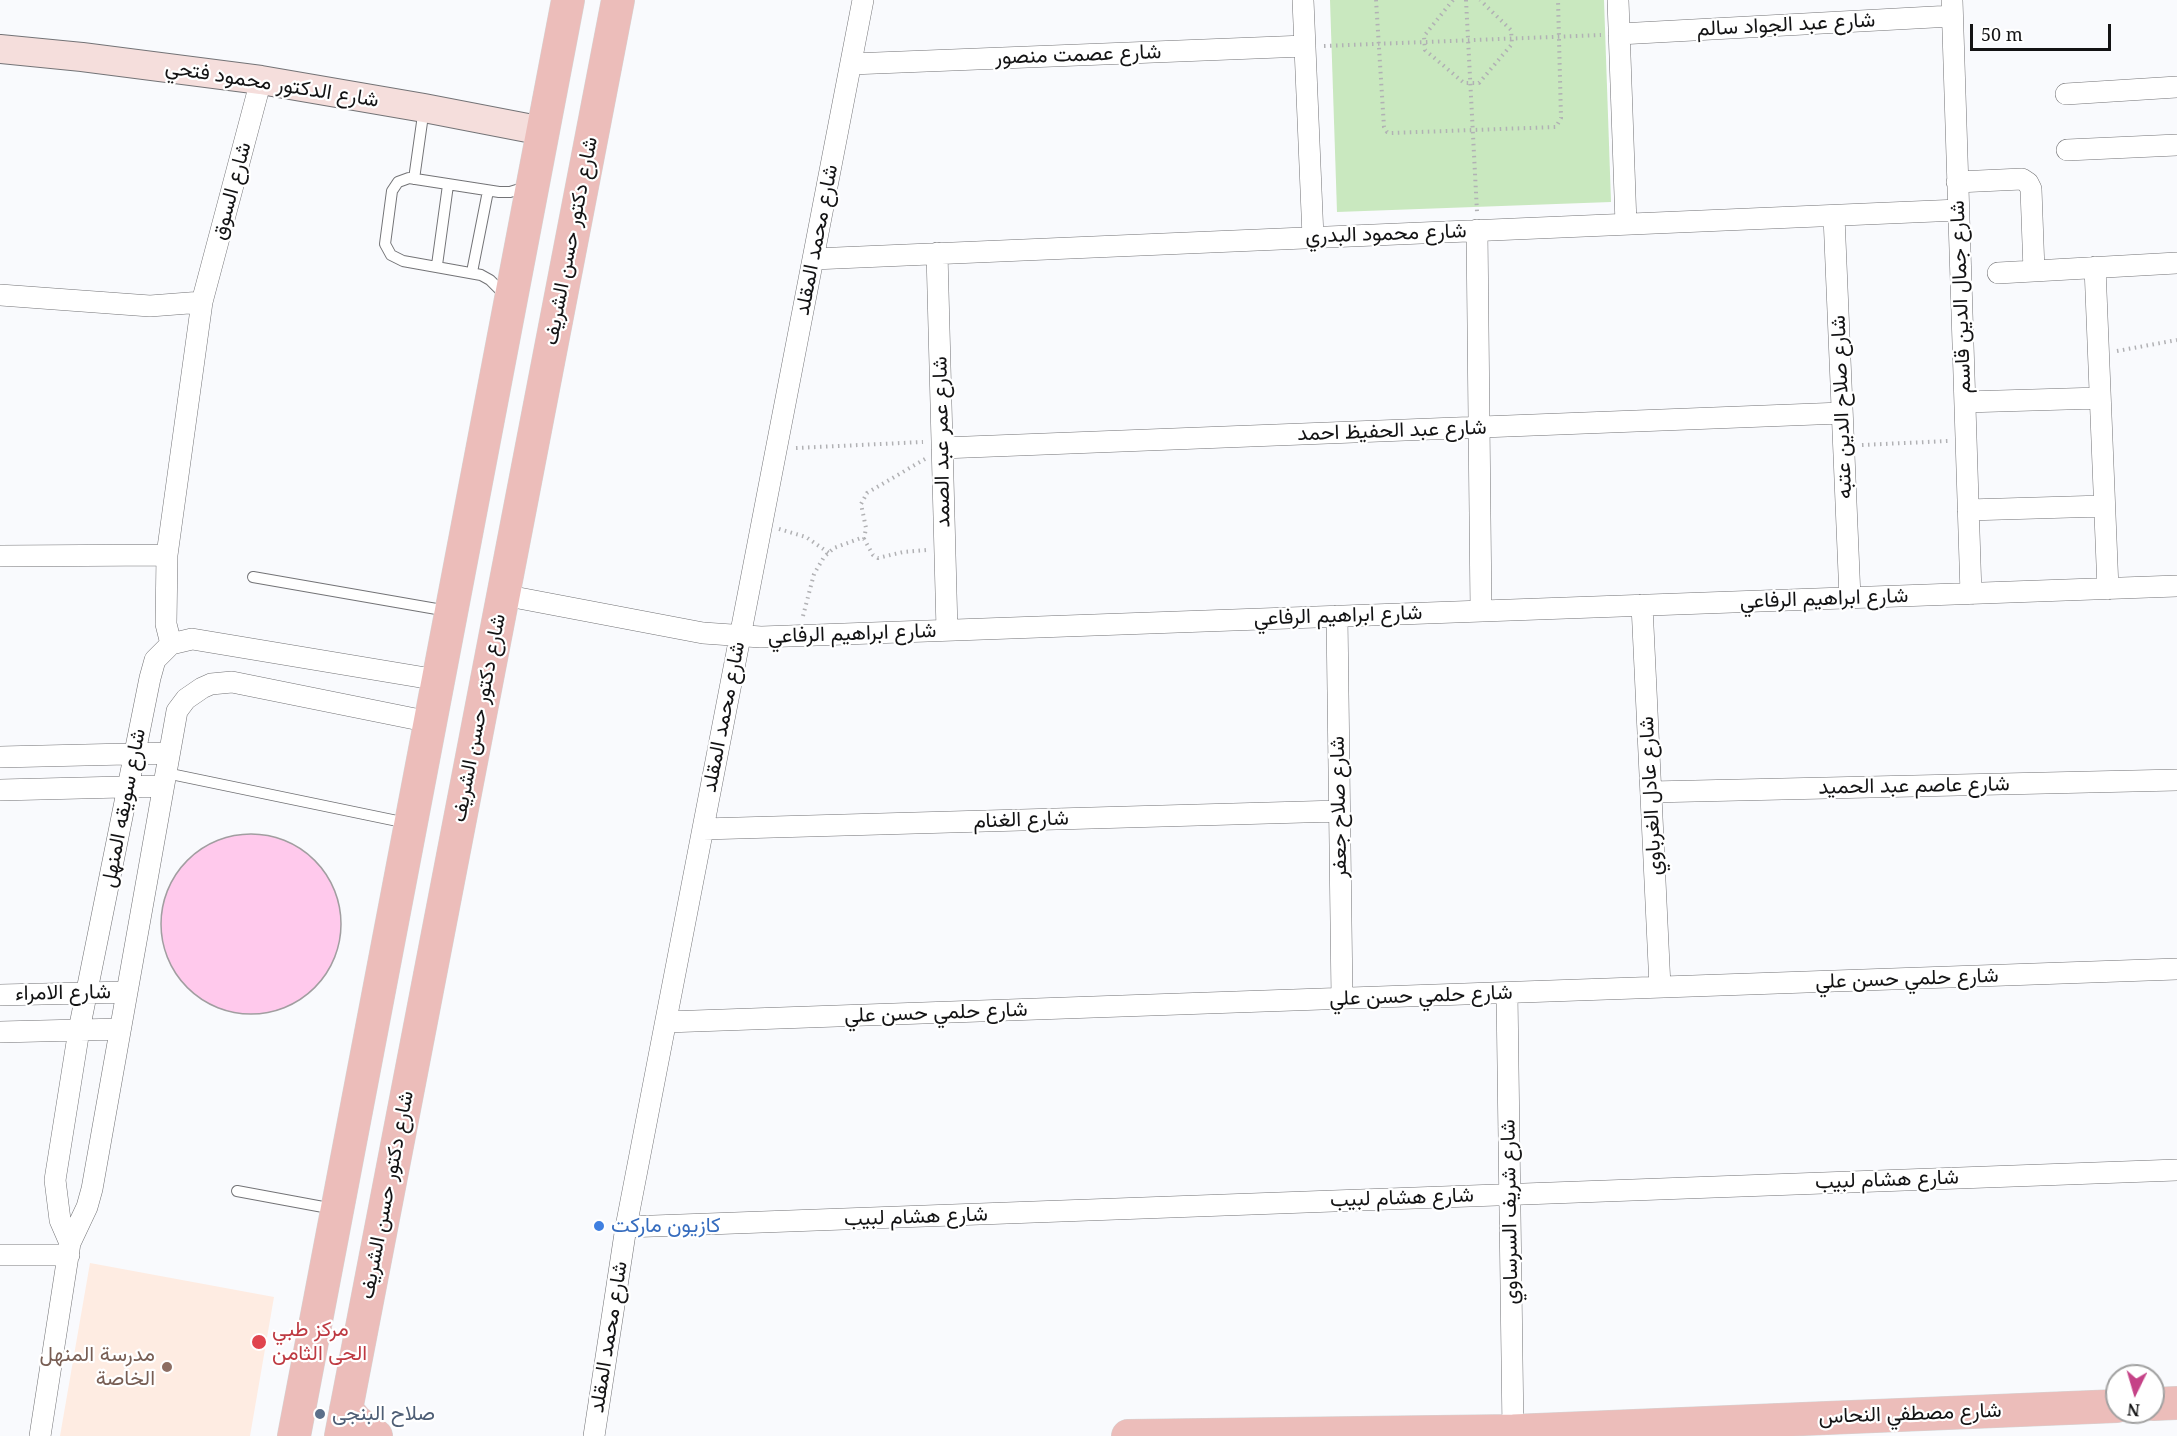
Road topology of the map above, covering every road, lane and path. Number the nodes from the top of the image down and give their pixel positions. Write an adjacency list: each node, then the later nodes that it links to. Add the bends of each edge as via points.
1 (568, 0): 26 (main road)
2 (618, 0): 73 (main road, شارع دكتور حسن الشريف)
3 (863, 0): 20 (street, شارع محمد المقلد)
4 (1303, 0): 18 (street)
5 (1376, 0): 17 (path)
6 (1453, 0): 16 (path, via 1424,36)
7 (1466, 0): 15 (path)
8 (1480, 0): 14 (path, via 1511,30)
9 (1558, 0): 13 (path)
10 (1618, 0): 12 (street)
11 (1952, 8): 12 (street, شارع عبد الجواد سالم); 31 (street, شارع جمال الدين قاسم)
12 (1619, 34): 13 (path); 37 (street)
13 (1559, 37): 14 (path); 27 (path, via 1558,125 1549,129)
14 (1512, 39): 15 (path); 22 (path, via 1479,83)
15 (1468, 40): 16 (path); 22 (path)
16 (1424, 42): 17 (path); 22 (path, via 1425,50 1464,83)
17 (1379, 44): 18 (path); 27 (path, via 1386,131)
18 (1305, 46): 20 (street, شارع عصمت منصور); 39 (street)
19 (0, 49): 21 (street, شارع الدكتور محمود فتحي)
20 (850, 64): 41 (street, شارع محمد المقلد)
21 (261, 81): 25 (street, شارع الدكتور محمود فتحي); 49 (street, شارع السوق)
22 (1470, 83): 27 (path)
23 (2177, 87): 24 (street)
24 (2066, 94)
25 (424, 108): 26 (street, شارع الدكتور محمود فتحي); 30 (lane)
26 (543, 131): 32 (main road)
27 (1473, 131): 38 (path)
28 (2177, 144): 29 (street)
29 (2067, 150)
30 (414, 179): 33 (lane); 43 (lane, via 403,179 392,191 385,244 396,259)
31 (1958, 182): 35 (street, شارع جمال الدين قاسم); 45 (street, via 2022,179 2028,183)
32 (532, 184): 34 (lane, via 510,192); 50 (main road)
33 (448, 185): 34 (lane); 43 (lane)
34 (488, 191): 46 (lane)
35 (1959, 210): 36 (street, شارع محمود البدري); 54 (street, شارع جمال الدين قاسم)
36 (1834, 216): 37 (street, شارع محمود البدري); 55 (street, شارع صلاح الدين عتبه)
37 (1626, 224): 38 (street, شارع محمود البدري)
38 (1478, 230): 39 (street, شارع محمود البدري); 56 (street)
39 (1313, 237): 40 (street, شارع محمود البدري)
40 (937, 253): 41 (street, شارع محمود البدري); 58 (street, شارع عمر عبد الصمد)
41 (813, 260): 60 (street, شارع محمد المقلد)
42 (2177, 264): 44 (street)
43 (437, 265): 46 (lane)
44 (2095, 267): 45 (street); 52 (street)
45 (2034, 271): 47 (street)
46 (472, 272): 50 (lane, via 490,280)
47 (1998, 273)
48 (0, 295): 49 (street, via 150,306)
49 (202, 302): 67 (street, شارع السوق)
50 (509, 303): 77 (main road)
51 (2177, 340): 52 (path)
52 (2099, 355): 53 (street)
53 (2100, 398): 54 (street); 61 (street)
54 (1965, 402): 57 (street, شارع جمال الدين قاسم)
55 (1842, 413): 56 (street, شارع عبد الحفيظ احمد); 59 (street, شارع صلاح الدين عتبه)
56 (1480, 427): 58 (street, شارع عبد الحفيظ احمد); 76 (street)
57 (1966, 440): 59 (path); 62 (street, شارع جمال الدين قاسم)
58 (942, 445): 60 (path); 64 (path, via 867,493 861,504); 65 (street, شارع عمر عبد الصمد)
59 (1844, 446): 74 (street, شارع صلاح الدين عتبه)
60 (776, 449): 63 (street, شارع محمد المقلد)
61 (2104, 506): 62 (street); 71 (street)
62 (1968, 510): 72 (street, شارع جمال الدين قاسم)
63 (761, 530): 66 (path, via 793,532); 80 (street, شارع محمد المقلد)
64 (864, 539): 65 (path, via 878,558); 66 (path, via 848,542)
65 (945, 549): 79 (street, شارع عمر عبد الصمد)
66 (829, 553): 81 (path, via 814,574 804,615)
67 (166, 555): 68 (street); 82 (street, شارع السوق, via 166,624)
68 (0, 556)
69 (253, 577): 77 (lane)
70 (2177, 586): 71 (street, شارع ابراهيم الرفاعي)
71 (2108, 589): 72 (street, شارع ابراهيم الرفاعي)
72 (1971, 594): 74 (street, شارع ابراهيم الرفاعي)
73 (503, 595): 80 (street, شارع ابراهيم الرفاعي, via 703,633); 114 (main road, شارع دكتور حسن الشريف)
74 (1850, 598): 75 (street, شارع ابراهيم الرفاعي)
75 (1642, 605): 76 (street, شارع ابراهيم الرفاعي); 91 (street, شارع عادل الغرباوي)
76 (1481, 611): 78 (street, شارع ابراهيم الرفاعي)
77 (451, 612): 83 (main road)
78 (1336, 616): 79 (street, شارع ابراهيم الرفاعي); 92 (street, شارع صلاح جعفر)
79 (947, 630): 81 (street, شارع ابراهيم الرفاعي)
80 (740, 636): 81 (street, شارع ابراهيم الرفاعي); 94 (street, شارع محمد المقلد)
81 (787, 636)
82 (171, 644): 83 (street, via 201,640); 85 (street, شارع سويقه المنهل, via 152,669)
83 (438, 680): 84 (main road)
84 (430, 722): 87 (street, شارع سويقه المنهل, via 222,682 194,693 177,711); 93 (main road)
85 (135, 754): 86 (street); 87 (street); 89 (street, شارع سويقه المنهل)
86 (0, 756)
87 (166, 770): 89 (street); 93 (lane); 97 (street, شارع سويقه المنهل)
88 (2177, 780): 91 (street, شارع عاصم عبد الحميد)
89 (128, 787): 90 (street); 98 (street, شارع سويقه المنهل)
90 (0, 790)
91 (1651, 792): 96 (street, شارع عادل الغرباوي)
92 (1340, 811): 94 (street, شارع الغنام); 101 (street, شارع صلاح جعفر)
93 (410, 824): 109 (main road)
94 (703, 829): 102 (street, شارع محمد المقلد)
95 (2177, 969): 96 (street, شارع حلمي حسن علي)
96 (1660, 987): 99 (street, شارع حلمي حسن علي)
97 (127, 992): 98 (street, شارع الامراء); 103 (street, شارع سويقه المنهل)
98 (87, 993): 100 (street, شارع الامراء); 104 (street, شارع سويقه المنهل)
99 (1507, 993): 101 (street, شارع حلمي حسن علي); 108 (street, شارع شريف السرساوي)
100 (0, 995)
101 (1342, 998): 102 (street, شارع حلمي حسن علي)
102 (666, 1022): 110 (street, شارع محمد المقلد)
103 (120, 1029): 104 (street, شارع الامراء); 111 (street, شارع سويقه المنهل, via 92,1189)
104 (79, 1030): 105 (street, شارع الامراء); 111 (street, شارع سويقه المنهل, via 55,1180 60,1220)
105 (0, 1032)
106 (2177, 1170): 108 (street, شارع هشام لبيب)
107 (237, 1191): 109 (lane)
108 (1509, 1194): 110 (street, شارع هشام لبيب); 116 (street, شارع شريف السرساوي)
109 (337, 1209): 115 (main road)
110 (626, 1227): 120 (street, شارع محمد المقلد)
111 (69, 1249): 112 (street); 118 (street, شارع سويقه المنهل)
112 (0, 1255)
113 (2105, 1406): 116 (main road, شارع مصطفي النحاس)
114 (343, 1422): 119 (main road, via 356,1421)
115 (289, 1430)
116 (1513, 1431): 117 (main road, شارع مصطفي النحاس)
117 (1200, 1435): 121 (main road, شارع مصطفي النحاس)
118 (40, 1436)
119 (376, 1436)
120 (594, 1436)
121 (1128, 1436)

